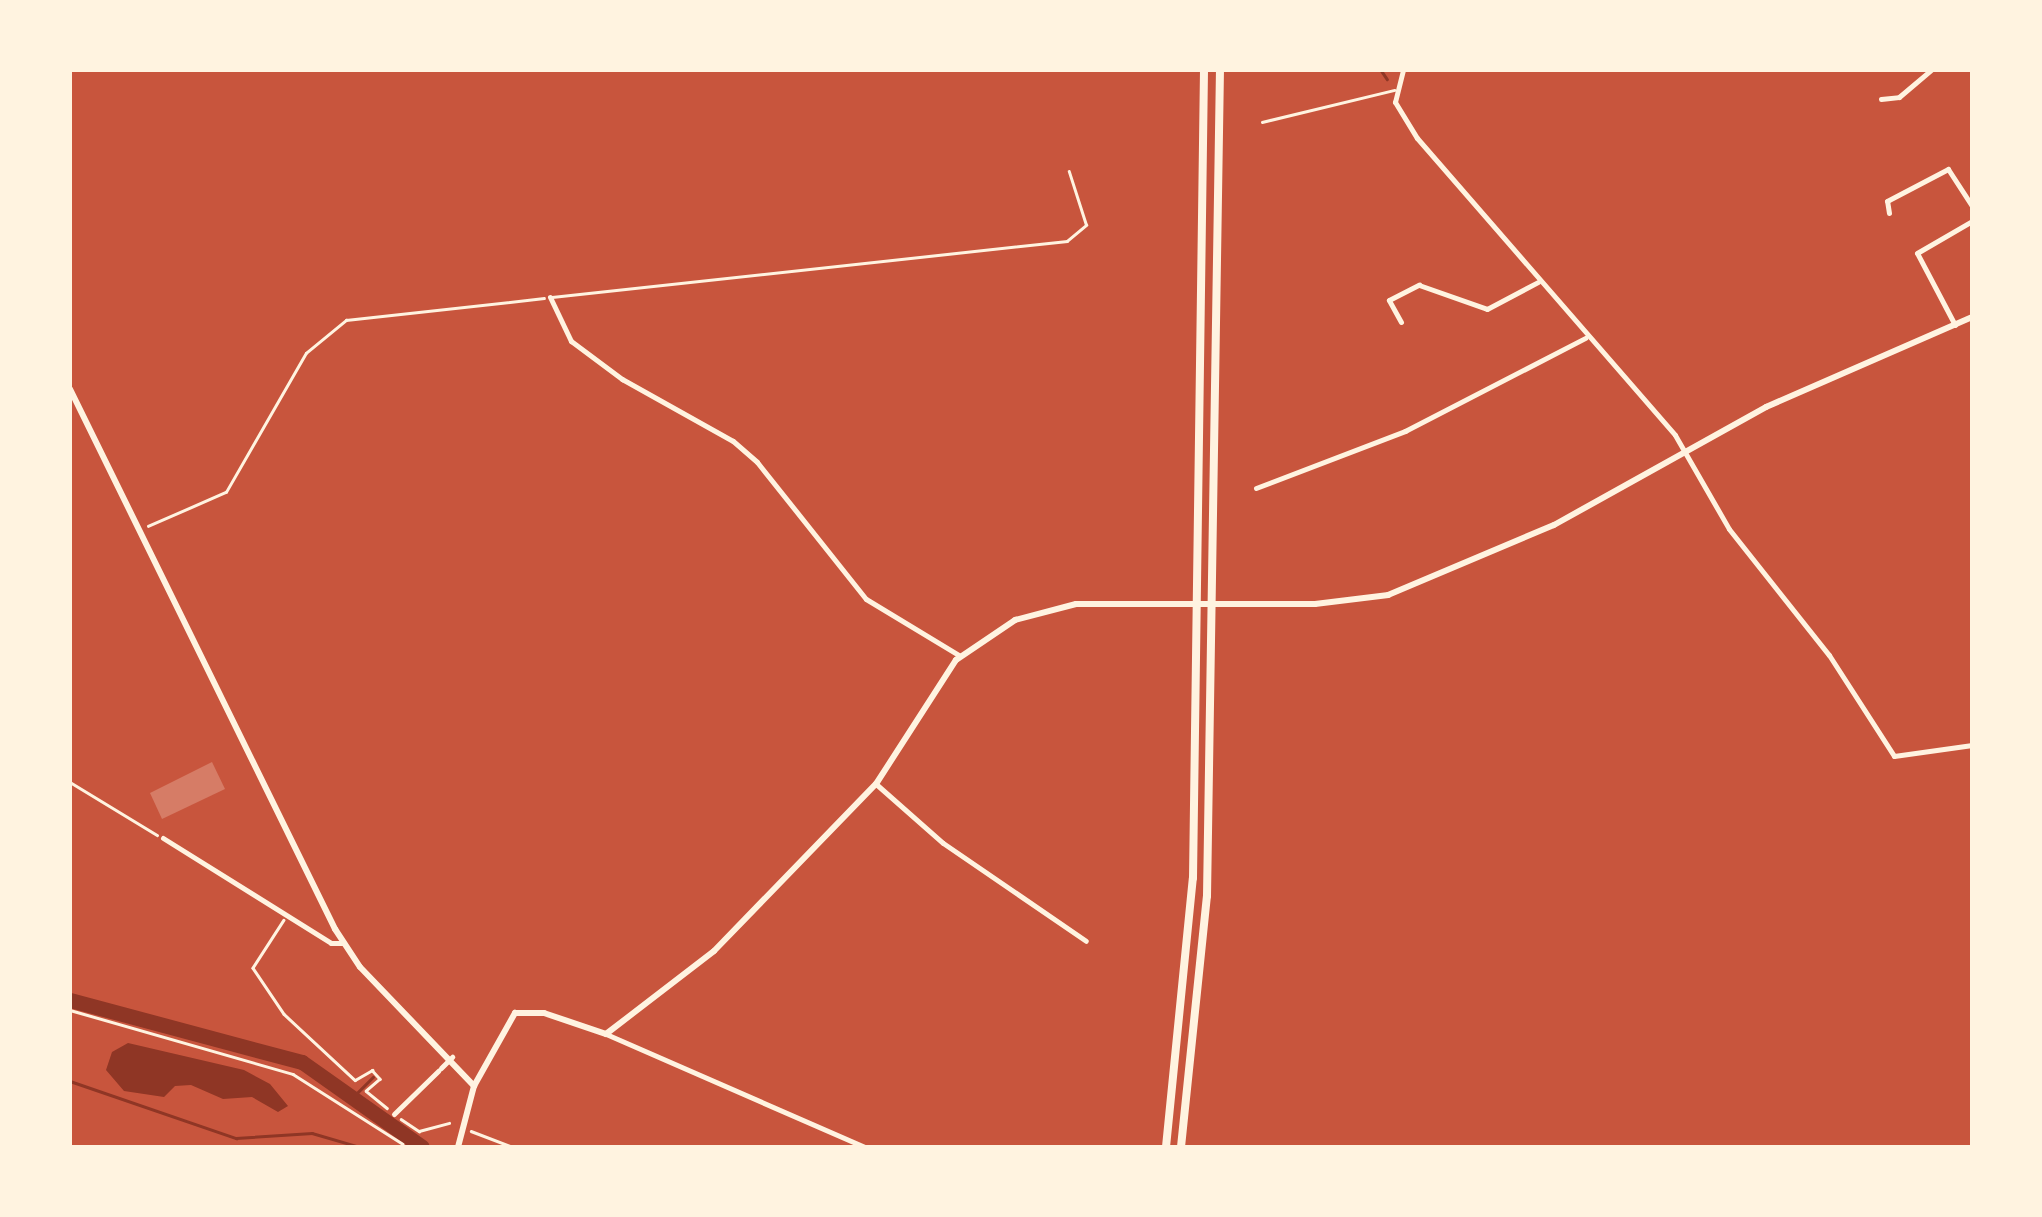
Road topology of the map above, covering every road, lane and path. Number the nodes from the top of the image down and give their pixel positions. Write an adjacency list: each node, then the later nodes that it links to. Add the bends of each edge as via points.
1 (1204, 70): 43 (highway, via 1193,878)
2 (1220, 70): 44 (highway, via 1208,896)
3 (1403, 70): 5 (street)
4 (1932, 70): 6 (street, via 1899,96)
5 (1394, 90): 7 (lane); 12 (street, via 1401,114 1436,164)
6 (1882, 99)
7 (1262, 122)
8 (1069, 172): 13 (lane, via 1086,225 1068,241)
9 (1972, 206): 10 (street, via 1948,169 1887,201)
10 (1888, 213)
11 (1972, 220): 16 (street, via 1917,253)
12 (1538, 282): 15 (street, via 1487,310 1420,284 1389,300); 17 (street)
13 (550, 297): 21 (path, via 346,320 306,354 226,492); 22 (street, via 571,341 622,379 733,441 758,462 866,599)
14 (1972, 317): 16 (street)
15 (1401, 322)
16 (1954, 325): 19 (street)
17 (1585, 338): 19 (street); 20 (street, via 1404,431)
18 (70, 389): 21 (street)
19 (1686, 450): 22 (street, via 1554,525 1388,595 1051,608 1015,620); 23 (street, via 1729,529 1829,655 1894,756)
20 (1256, 488)
21 (143, 528): 29 (street, via 174,606)
22 (960, 656): 25 (street)
23 (1972, 745)
24 (70, 782): 26 (path)
25 (876, 784): 28 (street, via 943,844); 31 (street, via 714,951)
26 (163, 838): 27 (street)
27 (288, 914): 29 (street, via 332,943); 34 (path, via 254,968 284,1014 356,1080 372,1070 380,1078 366,1092)
28 (1086, 941)
29 (343, 943): 32 (street)
30 (70, 1010): 37 (path, via 293,1074)
31 (606, 1034): 33 (street, via 544,1013 515,1013); 42 (street)
32 (452, 1058): 33 (street); 34 (street)
33 (474, 1086): 40 (street)
34 (394, 1114): 35 (path, via 419,1132)
35 (450, 1123)
36 (471, 1132): 41 (path)
37 (403, 1144)
38 (314, 1147): 39 (street)
39 (326, 1147)
40 (458, 1147)
41 (513, 1147)
42 (865, 1147)
43 (1166, 1147)
44 (1181, 1147)

